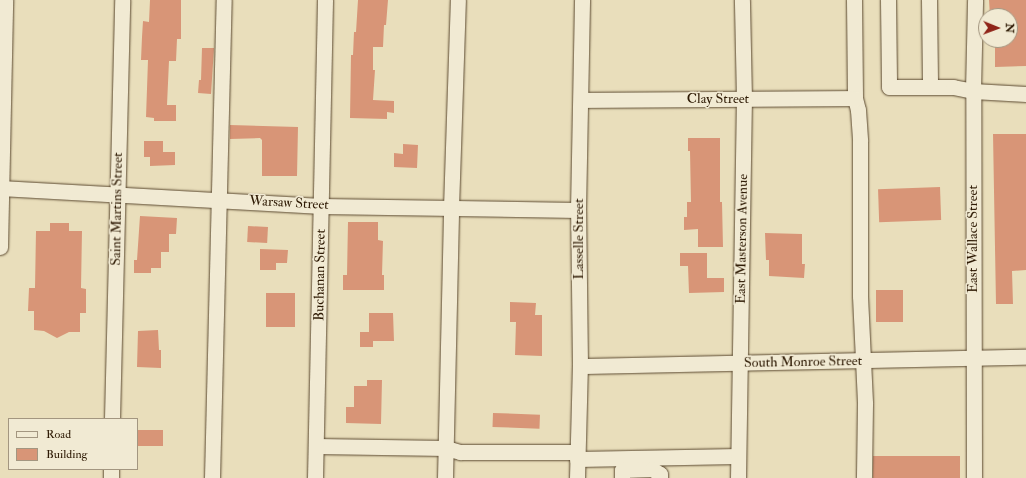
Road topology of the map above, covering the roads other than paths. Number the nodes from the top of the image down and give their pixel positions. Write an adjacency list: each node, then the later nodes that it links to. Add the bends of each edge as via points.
1 (5, 0): 18 (street)
2 (122, 0): 19 (street, Saint Martins Street)
3 (224, 0): 20 (street)
4 (325, 0): 21 (street, Buchanan Street)
5 (458, 0): 22 (street)
6 (582, 0): 17 (street, Lasselle Street)
7 (742, 0): 16 (street, East Masterson Avenue)
8 (854, 0): 15 (street)
9 (888, 0): 12 (street, via 889,87)
10 (929, 0): 12 (street)
11 (975, 0): 13 (street, East Wallace Street)
12 (930, 86): 13 (street)
13 (973, 91): 14 (street); 26 (street, East Wallace Street)
14 (1026, 94)
15 (854, 98): 16 (street, Clay Street); 27 (street, via 858,110 860,141)
16 (744, 99): 17 (street, Clay Street); 28 (street, East Masterson Avenue)
17 (581, 100): 23 (street, Lasselle Street)
18 (0, 188): 19 (street, Warsaw Street); 24 (street)
19 (117, 193): 20 (street, Warsaw Street); 30 (street, Saint Martins Street)
20 (218, 200): 21 (street, Warsaw Street); 35 (street)
21 (321, 206): 22 (street, Warsaw Street); 31 (street, Buchanan Street)
22 (450, 208): 23 (street, Warsaw Street); 32 (street)
23 (578, 210): 29 (street, Lasselle Street)
24 (0, 247)
25 (1026, 357): 26 (street, South Monroe Street)
26 (973, 358): 27 (street, South Monroe Street); 43 (street, East Wallace Street)
27 (862, 360): 28 (street, South Monroe Street); 42 (street, via 865,404)
28 (740, 363): 29 (street, South Monroe Street); 34 (street, East Masterson Avenue)
29 (580, 366): 33 (street, Lasselle Street)
30 (112, 418)
31 (316, 446): 32 (street); 36 (street, Buchanan Street)
32 (446, 448): 33 (street, via 460,452); 37 (street)
33 (577, 456): 34 (street); 38 (street, Lasselle Street)
34 (738, 456): 41 (street, East Masterson Avenue)
35 (212, 478)
36 (315, 478)
37 (445, 478)
38 (577, 478)
39 (622, 478): 40 (street, via 622,470 652,469 660,474)
40 (660, 478)
41 (738, 478)
42 (864, 478)
43 (974, 478)

